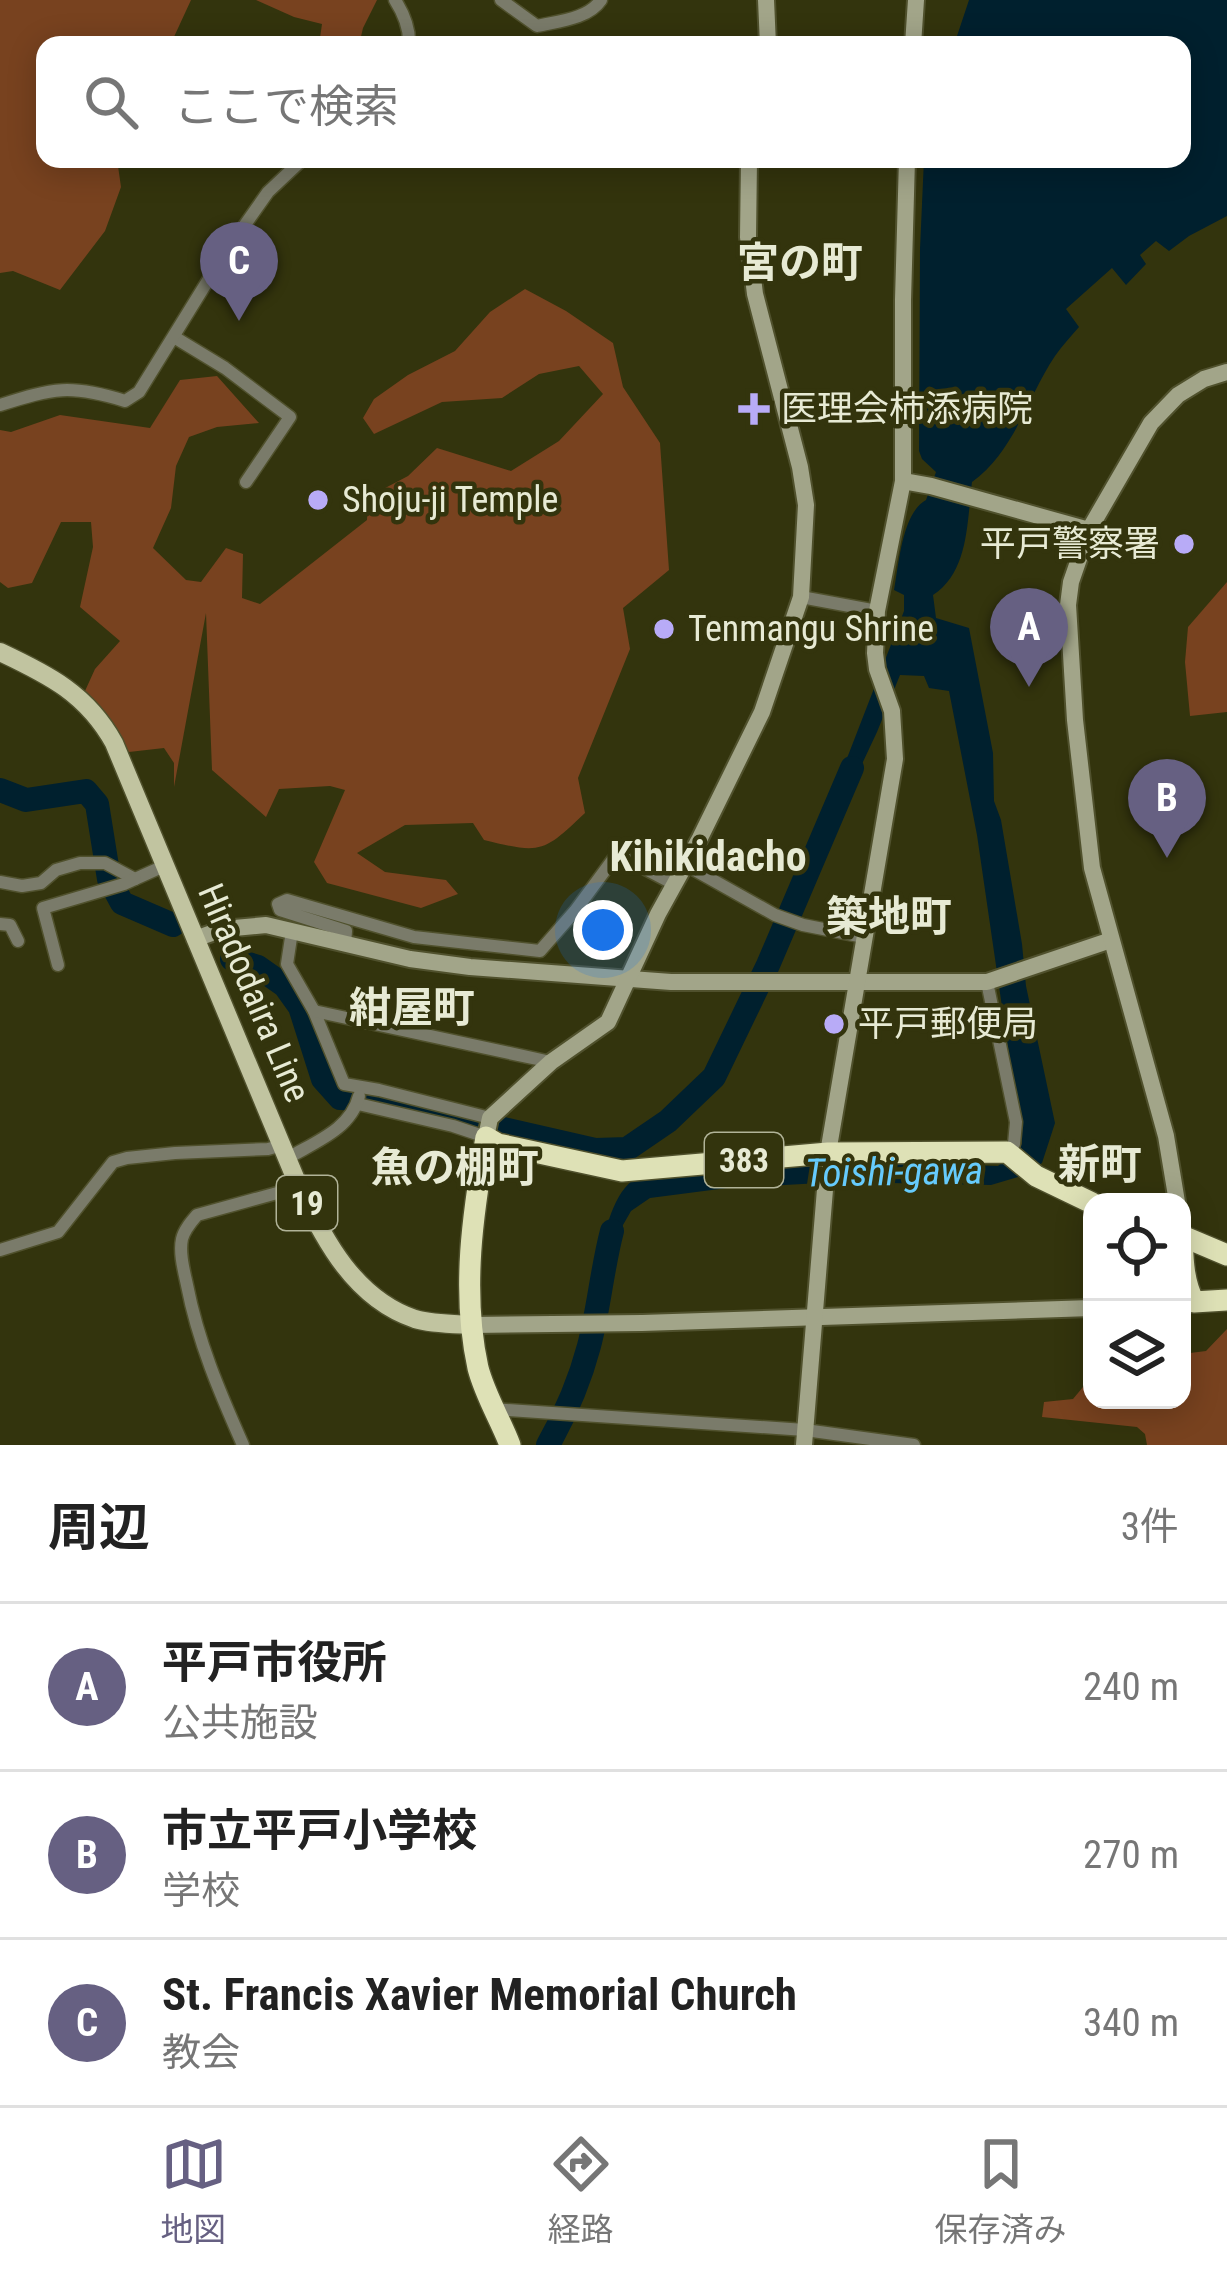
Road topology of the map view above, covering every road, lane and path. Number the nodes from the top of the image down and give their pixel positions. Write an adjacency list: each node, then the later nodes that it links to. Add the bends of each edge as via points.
1 (395, 0): 6 (street)
2 (501, 0): 3 (street, via 537,26)
3 (601, 0)
4 (766, 0): 7 (street)
5 (916, 0): 8 (street)
6 (410, 36)
7 (768, 36)
8 (914, 36)
9 (293, 168): 12 (street, via 268,192)
10 (749, 168): 18 (street, via 755,294 806,505)
11 (908, 168): 15 (street)
12 (174, 337): 14 (street, via 125,401 73,388); 16 (street, via 290,417)
13 (1227, 371): 17 (street, via 1178,395 1151,423)
14 (0, 405)
15 (903, 481): 17 (street); 19 (street)
16 (246, 482)
17 (1089, 530): 30 (street, via 1071,582 1070,661 1085,825)
18 (800, 597): 19 (street); 21 (street, via 762,712)
19 (878, 611): 28 (street, via 877,669 892,711 895,759)
20 (0, 652): 22 (main road, Hiradodaira Line / 19, via 68,688 100,718)
21 (684, 864): 25 (street); 28 (street, via 775,915)
22 (164, 866): 23 (street); 29 (main road, Hiradodaira Line / 19)
23 (126, 878): 24 (street, via 105,862 56,870 41,883); 33 (street, via 44,908)
24 (0, 882)
25 (674, 884): 32 (street, via 617,854 540,951 414,937 287,900 278,904 346,931); 34 (street)
26 (0, 924): 31 (street, via 10,925)
27 (292, 931): 29 (street, via 248,925); 32 (street); 37 (street, via 287,964)
28 (864, 937): 35 (street)
29 (194, 939): 41 (main road, Hiradodaira Line / 19)
30 (1112, 940): 36 (street); 45 (street)
31 (18, 941)
32 (345, 945): 34 (street, via 470,967)
33 (58, 965)
34 (630, 979): 35 (street); 38 (street, via 608,1022)
35 (858, 982): 36 (street); 43 (street)
36 (987, 982): 42 (street, via 1016,1122)
37 (314, 1011): 38 (street); 39 (street, via 344,1084)
38 (551, 1062): 40 (street)
39 (359, 1095): 40 (street, via 453,1126); 41 (street, via 338,1130)
40 (488, 1127): 43 (highway, 383, via 498,1144 622,1171); 54 (highway, via 471,1223)
41 (285, 1151): 44 (main road, Hiradodaira Line / 19); 48 (street, via 113,1162 58,1232)
42 (1007, 1152): 43 (highway, 383); 46 (highway)
43 (828, 1153): 53 (street)
44 (299, 1187): 54 (main road, Hiradodaira Line / 19, via 324,1240 388,1306 418,1320); 57 (street, via 197,1215 182,1240 194,1322)
45 (1176, 1193)
46 (1083, 1199)
47 (1191, 1240): 49 (highway)
48 (0, 1250)
49 (1227, 1256)
50 (1227, 1300): 51 (highway)
51 (1191, 1302)
52 (1083, 1308): 53 (street)
53 (815, 1318): 54 (street); 56 (street)
54 (472, 1325): 55 (highway)
55 (494, 1409): 56 (street); 58 (highway)
56 (804, 1438): 59 (street)
57 (243, 1445)
58 (510, 1445)
59 (914, 1445)

